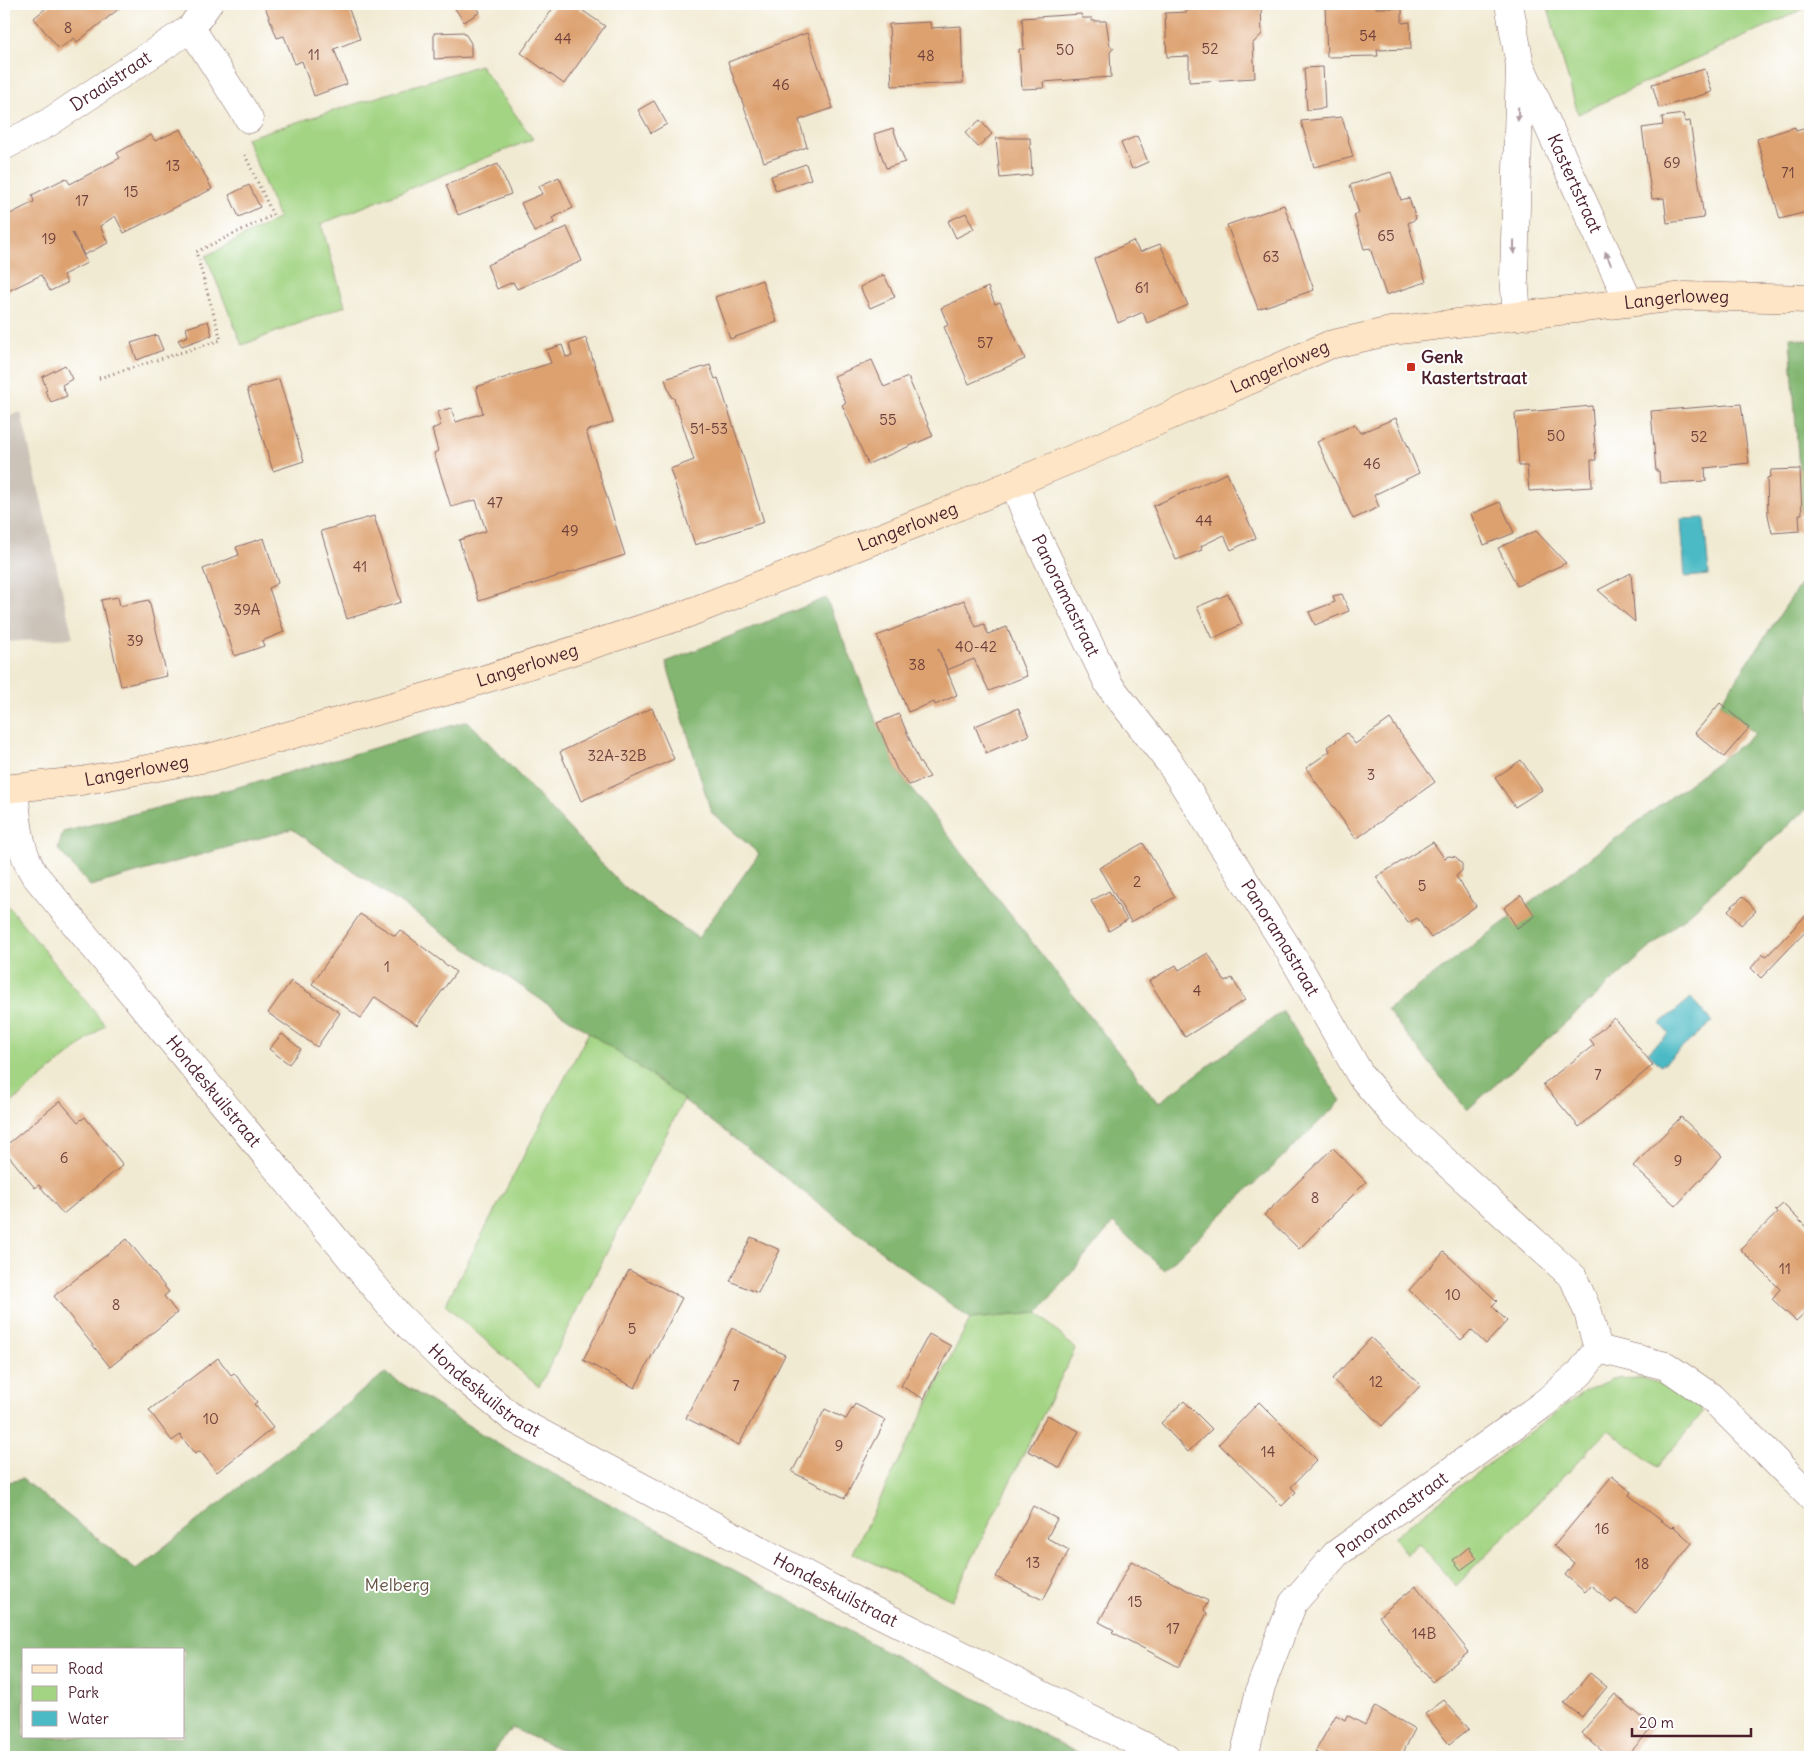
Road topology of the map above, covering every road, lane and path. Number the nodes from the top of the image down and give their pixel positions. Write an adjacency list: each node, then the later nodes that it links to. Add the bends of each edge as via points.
1 (208, 4): 3 (street, Draaistraat)
2 (1509, 4): 4 (street, Kastertstraat)
3 (191, 28): 5 (street); 6 (street, Draaistraat, via 48,123)
4 (1520, 66): 9 (street, Kastertstraat, one-way to 4); 10 (street, Kastertstraat, one-way to 10, via 1514,276)
5 (249, 119)
6 (4, 146)
7 (242, 148): 11 (path, via 273,215 196,252 221,340)
8 (1810, 299): 9 (street, Langerloweg, via 1685,296)
9 (1629, 302): 10 (street, Langerloweg)
10 (1517, 316): 12 (street, Langerloweg, via 1391,331 1329,345)
11 (99, 378)
12 (1014, 483): 13 (street, Langerloweg, via 682,616 451,690 212,757 81,782); 14 (street, Panoramastraat, via 1109,685 1176,772 1290,952 1361,1076 1395,1116 1573,1277 1588,1312)
13 (9, 789): 16 (street, Hondeskuilstraat, via 26,860 34,874 398,1314 452,1368 514,1419 874,1611)
14 (1598, 1349): 15 (street, via 1666,1366 1711,1397); 17 (street, Panoramastraat, via 1580,1373 1542,1405 1336,1554 1299,1596 1293,1603 1270,1659)
15 (1810, 1496)
16 (1166, 1757)
17 (1244, 1757)

